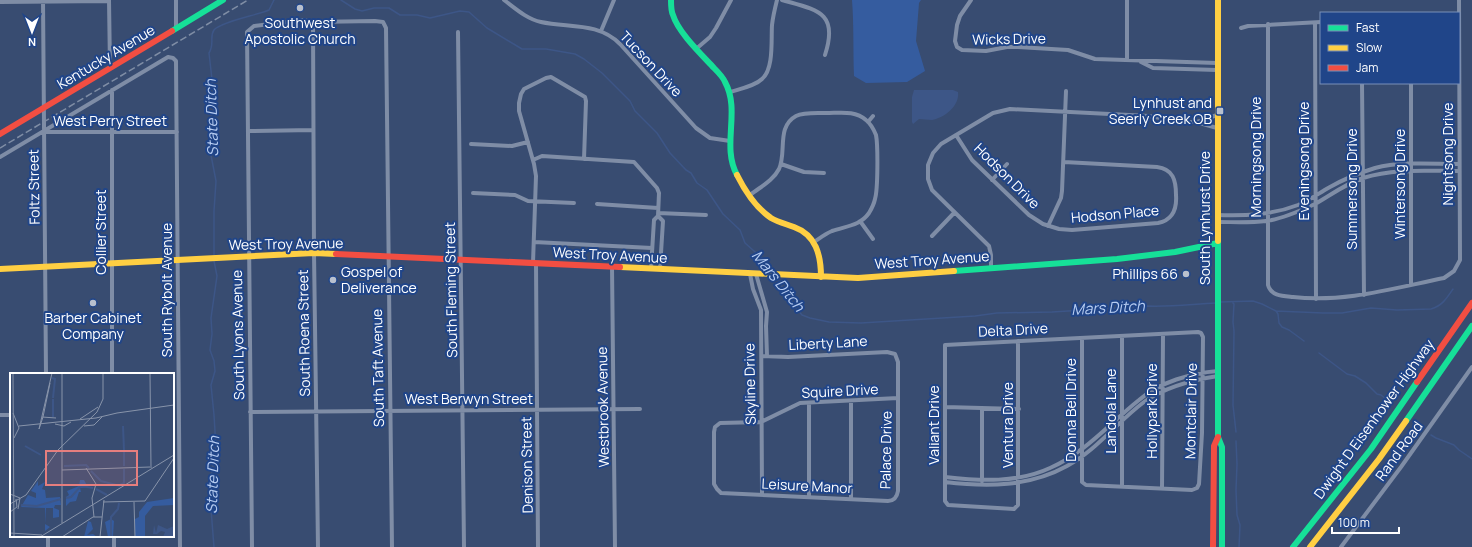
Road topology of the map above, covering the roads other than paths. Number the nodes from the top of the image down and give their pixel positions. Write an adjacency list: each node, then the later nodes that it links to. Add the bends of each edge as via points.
1 (109, 0): 14 (street); 30 (street)
2 (176, 0): 21 (street)
3 (223, 0): 21 (main road, Kentucky Avenue)
4 (504, 0): 23 (street, Tucson Drive, via 523,14 540,22)
5 (614, 0): 23 (street)
6 (671, 0): 25 (main road, via 671,10 679,30)
7 (730, 0): 25 (street, via 710,37)
8 (777, 0): 37 (street, via 767,74 756,83)
9 (782, 0): 26 (street, via 815,10 823,16 828,23 829,32)
10 (971, 0): 27 (street, Wicks Drive, via 957,25 955,40 962,50 986,51 1007,47 1068,50 1096,59)
11 (1127, 0): 27 (street)
12 (1218, 0): 29 (main road, South Lynhurst Drive)
13 (1459, 0): 16 (street, Nightsong Drive)
14 (43, 1): 15 (street); 38 (street, Foltz Street)
15 (0, 2)
16 (1459, 12)
17 (313, 22): 45 (street, South Lyons Avenue, via 304,20 254,26 247,32); 46 (street, South Roena Street); 93 (street, South Taft Avenue, via 383,22 386,28)
18 (1320, 22): 19 (street)
19 (1315, 23): 20 (street); 71 (street, Eveningsong Drive)
20 (1268, 24): 22 (street); 79 (street, Morningsong Drive)
21 (176, 28): 30 (main road, Kentucky Avenue)
22 (1241, 28)
23 (601, 31): 52 (street, Tucson Drive, via 617,41 696,128 710,138)
24 (458, 32): 95 (street, South Fleming Street)
25 (696, 49): 37 (main road, via 725,81)
26 (825, 55)
27 (1127, 60): 28 (street, Wicks Drive)
28 (1139, 61): 29 (street, Wicks Drive); 31 (street, Wicks Drive, via 1153,68)
29 (1217, 63): 31 (main road, South Lynhurst Drive)
30 (110, 68): 38 (main road, Kentucky Avenue)
31 (1217, 70): 40 (main road, South Lynhurst Drive)
32 (1362, 84): 65 (street, Summersong Drive)
33 (1411, 84): 61 (street, Wintersong Drive)
34 (1459, 84): 62 (street, Nightsong Drive)
35 (112, 90): 47 (street); 48 (street, Collier Street); 49 (street, South Rybolt Avenue, via 168,57 173,58 176,63)
36 (1066, 91): 39 (street)
37 (730, 92): 52 (main road, via 733,106)
38 (44, 108): 47 (street, Foltz Street); 50 (main road, Kentucky Avenue)
39 (1066, 112): 43 (street, via 1149,116); 51 (street, via 1003,110 993,113); 58 (street)
40 (1217, 115): 43 (street); 44 (main road, South Lynhurst Drive)
41 (873, 116): 42 (street)
42 (868, 122): 59 (street, via 851,113 797,116 790,120 785,129); 82 (street, via 876,136 875,201)
43 (1196, 122): 44 (street)
44 (1217, 128): 81 (main road, South Lynhurst Drive)
45 (248, 130): 46 (street); 92 (street, South Lyons Avenue)
46 (314, 130): 91 (street, South Roena Street)
47 (44, 131): 48 (street, West Perry Street); 55 (street); 99 (street, Foltz Street)
48 (111, 131): 49 (street, West Perry Street); 97 (street, Collier Street)
49 (177, 132): 94 (street, South Rybolt Avenue)
50 (0, 134)
51 (956, 135): 68 (street, Hodson Drive, via 970,158); 77 (street, via 937,148 927,170 932,190)
52 (730, 141): 70 (main road, via 733,168)
53 (528, 142): 54 (street, via 512,146); 56 (street, Denison Street, via 518,108 521,94 524,89 551,78 586,99); 57 (street, Denison Street)
54 (471, 144)
55 (0, 157)
56 (584, 159): 57 (street, via 542,156); 76 (street, via 634,162 658,190)
57 (533, 160): 72 (street, Denison Street)
58 (1064, 162): 84 (street, via 1061,196); 84 (street, Hodson Place, via 1165,169 1176,181 1176,208 1174,214 1158,223 1072,230)
59 (781, 164): 64 (street, via 804,172); 70 (street, via 773,177)
60 (1007, 164): 68 (street)
61 (1411, 164): 62 (street); 63 (street, Wintersong Drive); 65 (street)
62 (1459, 164): 66 (street, Nightsong Drive)
63 (1411, 171): 66 (street); 67 (street, via 1383,173); 106 (street, Wintersong Drive)
64 (824, 172)
65 (1363, 172): 67 (street, Summersong Drive); 71 (street, via 1346,178)
66 (1459, 172): 106 (street, Nightsong Drive, via 1460,260 1450,276)
67 (1363, 178): 75 (street, via 1342,187); 107 (street, Summersong Drive)
68 (992, 180): 84 (street, Hodson Drive, via 1029,215)
69 (472, 193): 72 (street, via 514,195 528,201)
70 (750, 195): 88 (main road, via 769,216 802,231)
71 (1315, 197): 75 (street, Eveningsong Drive); 79 (street, via 1299,205)
72 (536, 201): 73 (street); 87 (street, Denison Street)
73 (574, 203)
74 (597, 204): 76 (street)
75 (1315, 204): 83 (street); 108 (street, Eveningsong Drive)
76 (658, 208): 78 (street)
77 (954, 212): 85 (street); 100 (street, via 988,246)
78 (658, 214): 80 (street); 90 (street, via 654,220); 103 (street, via 663,220)
79 (1267, 214): 81 (street); 83 (street, Morningsong Drive)
80 (706, 215)
81 (1217, 219): 83 (street); 89 (main road, South Lynhurst Drive)
82 (860, 221): 86 (street); 88 (street, via 828,233)
83 (1267, 221): 108 (street, Morningsong Drive, via 1269,290 1274,294)
84 (1048, 226)
85 (932, 236)
86 (873, 239)
87 (534, 242): 90 (street); 96 (street, Denison Street)
88 (814, 242): 105 (main road, via 821,258)
89 (1218, 243): 100 (main road, West Troy Avenue, via 1176,252); 124 (main road, South Lynhurst Drive)
90 (652, 248): 102 (street)
91 (314, 253): 92 (main road, West Troy Avenue); 93 (main road, West Troy Avenue); 140 (street, South Roena Street)
92 (249, 256): 94 (main road, West Troy Avenue); 139 (street, South Lyons Avenue)
93 (388, 257): 95 (main road, West Troy Avenue); 138 (street, South Taft Avenue)
94 (178, 260): 97 (main road, West Troy Avenue); 142 (street, South Rybolt Avenue)
95 (461, 260): 96 (main road, West Troy Avenue); 136 (street, South Fleming Street)
96 (535, 263): 98 (main road, West Troy Avenue); 137 (street, Denison Street)
97 (112, 264): 99 (main road, West Troy Avenue); 123 (street, Collier Street)
98 (612, 266): 102 (main road, West Troy Avenue); 133 (street, Westbrook Avenue)
99 (46, 267): 101 (main road, West Troy Avenue); 122 (street, Foltz Street)
100 (991, 268): 105 (main road, West Troy Avenue, via 858,278)
101 (0, 269)
102 (651, 269): 103 (main road, West Troy Avenue)
103 (660, 269): 104 (main road, West Troy Avenue)
104 (753, 274): 105 (main road, West Troy Avenue); 118 (street, Skyline Drive, via 753,289 761,310); 119 (street, Skyline Drive, via 767,312)
105 (822, 277)
106 (1411, 285): 107 (street)
107 (1364, 295): 108 (street)
108 (1316, 299)
109 (1472, 303): 170 (main road, Dwight D Eisenhower Highway, via 1371,448)
110 (1472, 326): 171 (main road, Dwight D Eisenhower Highway, via 1379,459)
111 (1201, 333): 112 (street, Delta Drive); 121 (street, Montclair Drive)
112 (1163, 334): 113 (street, Delta Drive); 126 (street, Hollypark Drive)
113 (1122, 336): 114 (street, Delta Drive); 143 (street, Landola Lane)
114 (1082, 338): 115 (street, Delta Drive); 147 (street, Donna Bell Drive)
115 (1018, 341): 116 (street, Delta Drive); 135 (street, Ventura Drive)
116 (945, 345): 131 (street, Valiant Drive)
117 (895, 354): 119 (street, Liberty Lane, via 887,352); 128 (street, Palace Drive, via 898,362)
118 (762, 356): 119 (street, Liberty Lane); 145 (street, Skyline Drive)
119 (767, 356)
120 (1472, 367): 172 (street, Rand Road)
121 (1203, 372): 124 (street); 125 (street, Montclair Drive); 126 (street)
122 (46, 373)
123 (112, 373)
124 (1218, 373): 125 (street); 146 (main road, South Lynhurst Drive)
125 (1203, 379): 127 (street); 154 (street, Montclair Drive, via 1199,484 1192,490)
126 (1163, 385): 127 (street, Hollypark Drive); 143 (street)
127 (1163, 392): 144 (street); 154 (street, Hollypark Drive)
128 (898, 398): 129 (street, Squire Drive); 158 (street, Palace Drive, via 898,491)
129 (851, 401): 130 (street, Squire Drive); 159 (street)
130 (809, 403): 145 (street, Squire Drive, via 796,404); 157 (street)
131 (945, 408): 132 (street); 149 (street, Valiant Drive)
132 (982, 408): 135 (street); 150 (street)
133 (614, 409): 134 (street, West Berwyn Street); 137 (street, West Berwyn Street); 167 (street, Westbrook Avenue)
134 (640, 409)
135 (1018, 409): 151 (street, Ventura Drive)
136 (463, 410): 137 (street, West Berwyn Street); 138 (street, West Berwyn Street); 165 (street, South Fleming Street)
137 (537, 410): 166 (street, Denison Street)
138 (390, 411): 140 (street, West Berwyn Street); 164 (street, South Taft Avenue)
139 (250, 412): 140 (street, West Berwyn Street); 162 (street, South Lyons Avenue)
140 (316, 412): 163 (street, South Roena Street)
141 (174, 413): 142 (street)
142 (179, 413): 161 (street, South Rybolt Avenue)
143 (1122, 414): 144 (street, Landola Lane); 147 (street)
144 (1122, 420): 148 (street); 153 (street, Landola Lane)
145 (761, 422): 155 (street, Squire Drive, via 724,422 717,425 714,430 714,484); 156 (street, Skyline Drive)
146 (1218, 437): 168 (main road, South Lynhurst Drive, via 1214,446); 169 (main road, South Lynhurst Drive, via 1222,447)
147 (1082, 450): 148 (street, Donna Bell Drive); 151 (street, via 1050,469)
148 (1082, 456): 151 (street, via 1046,476); 153 (street, Donna Bell Drive, via 1083,483)
149 (945, 480): 150 (street); 152 (street); 160 (street, Valiant Drive, via 947,505)
150 (982, 480): 151 (street); 152 (street)
151 (1019, 480): 152 (street, via 1001,485); 160 (street, Ventura Drive, via 1019,504)
152 (982, 485)
153 (1122, 487): 154 (street)
154 (1162, 489)
155 (717, 490): 156 (street, Leisure Manor, via 723,493)
156 (762, 495): 157 (street, Leisure Manor)
157 (809, 497): 159 (street, Leisure Manor)
158 (895, 498): 159 (street, Leisure Manor, via 890,501)
159 (851, 499)
160 (1016, 508)
161 (180, 547)
162 (252, 547)
163 (318, 547)
164 (392, 547)
165 (464, 547)
166 (538, 547)
167 (615, 547)
168 (1214, 547)
169 (1222, 547)
170 (1293, 547)
171 (1310, 547)
172 (1341, 547)

